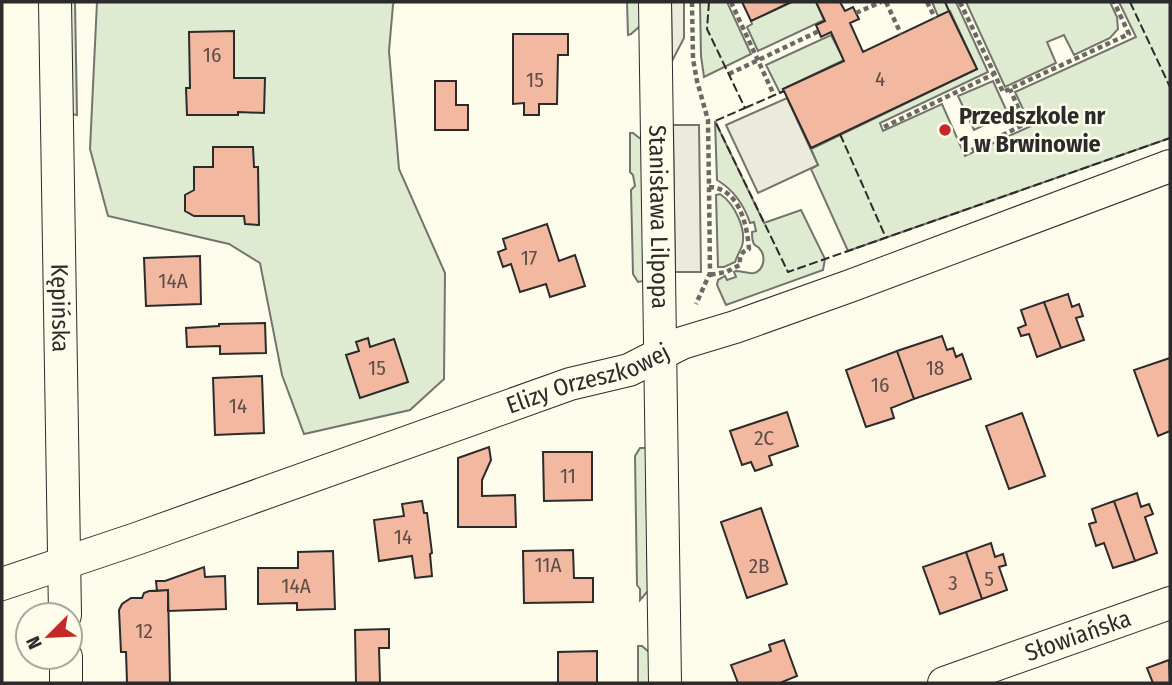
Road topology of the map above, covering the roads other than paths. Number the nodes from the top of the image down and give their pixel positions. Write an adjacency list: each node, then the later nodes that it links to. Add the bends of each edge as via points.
1 (55, 2): 5 (street, Kępińska)
2 (655, 2): 4 (street, Stanisława Lilpopa)
3 (1170, 166): 4 (street, Elizy Orzeszkowej)
4 (660, 353): 5 (street, Elizy Orzeszkowej, via 629,370 570,384); 9 (street, Stanisława Lilpopa)
5 (64, 563): 6 (street, Elizy Orzeszkowej); 7 (street, Kępińska)
6 (2, 584)
7 (65, 601)
8 (1170, 603): 10 (street, Słowiańska)
9 (665, 683)
10 (944, 683)

